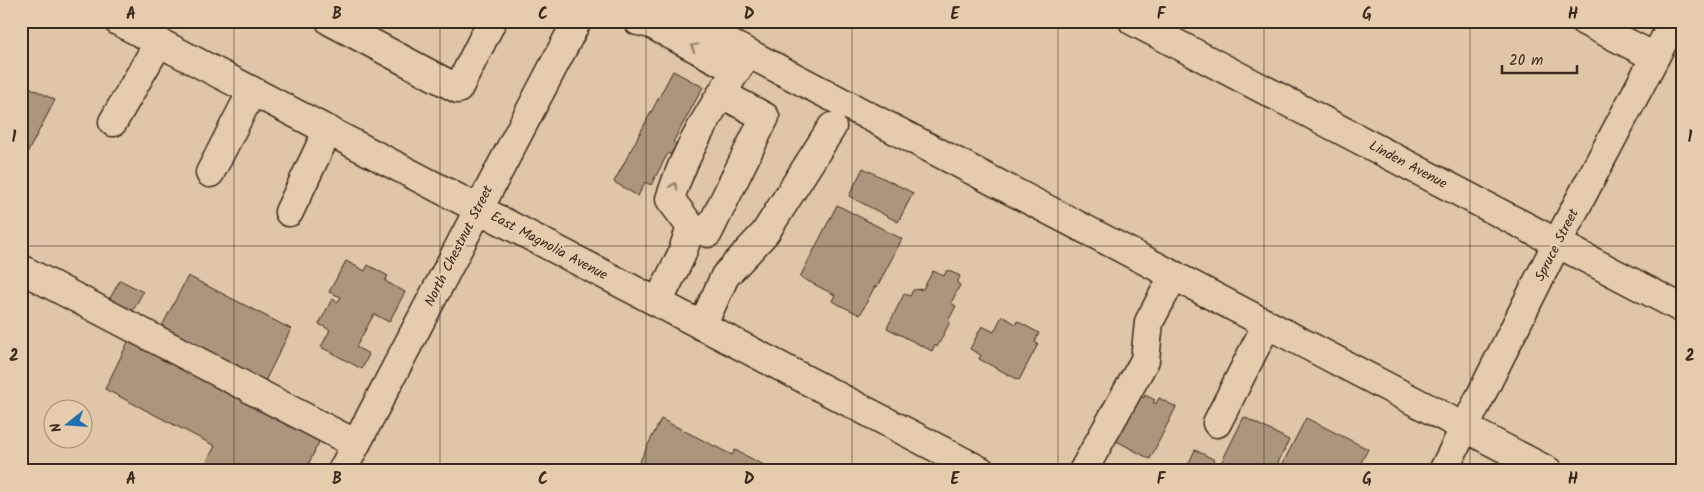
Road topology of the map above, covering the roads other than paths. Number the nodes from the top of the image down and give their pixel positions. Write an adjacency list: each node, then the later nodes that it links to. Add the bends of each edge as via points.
1 (330, 21): 2 (street, via 458,89)
2 (492, 21)
3 (577, 21): 19 (street, North Chestnut Street)
4 (686, 21): 12 (street)
5 (1133, 21): 22 (street, Linden Avenue)
6 (1584, 21): 11 (street)
7 (1674, 21): 11 (street, Spruce Street)
8 (647, 22): 12 (street, one-way to 8)
9 (126, 23): 10 (street, East Magnolia Avenue)
10 (159, 42): 13 (street, East Magnolia Avenue); 15 (street)
11 (1655, 57): 22 (street, Spruce Street)
12 (742, 61): 14 (street); 24 (street)
13 (252, 91): 17 (street, East Magnolia Avenue); 18 (street)
14 (722, 94): 21 (street, one-way to 14, via 670,199 683,163); 21 (street, via 765,118 708,234)
15 (113, 122)
16 (832, 127): 28 (street, via 765,233 725,276)
17 (328, 130): 19 (street, East Magnolia Avenue); 20 (street)
18 (210, 173)
19 (478, 208): 25 (street, East Magnolia Avenue); 31 (street, North Chestnut Street)
20 (289, 212)
21 (691, 227): 25 (street, via 681,256)
22 (1557, 243): 26 (street, Linden Avenue); 30 (street, Spruce Street)
23 (21, 269): 31 (street)
24 (1174, 275): 27 (street); 34 (street, via 1149,322 1145,360)
25 (658, 302): 28 (street, East Magnolia Avenue)
26 (1683, 309)
27 (1268, 324): 29 (street); 30 (street)
28 (702, 326): 33 (street, East Magnolia Avenue)
29 (1216, 423)
30 (1465, 427): 35 (street, Spruce Street); 36 (street)
31 (356, 444): 32 (street, North Chestnut Street)
32 (342, 471)
33 (980, 471)
34 (1083, 471)
35 (1443, 471)
36 (1548, 471)

